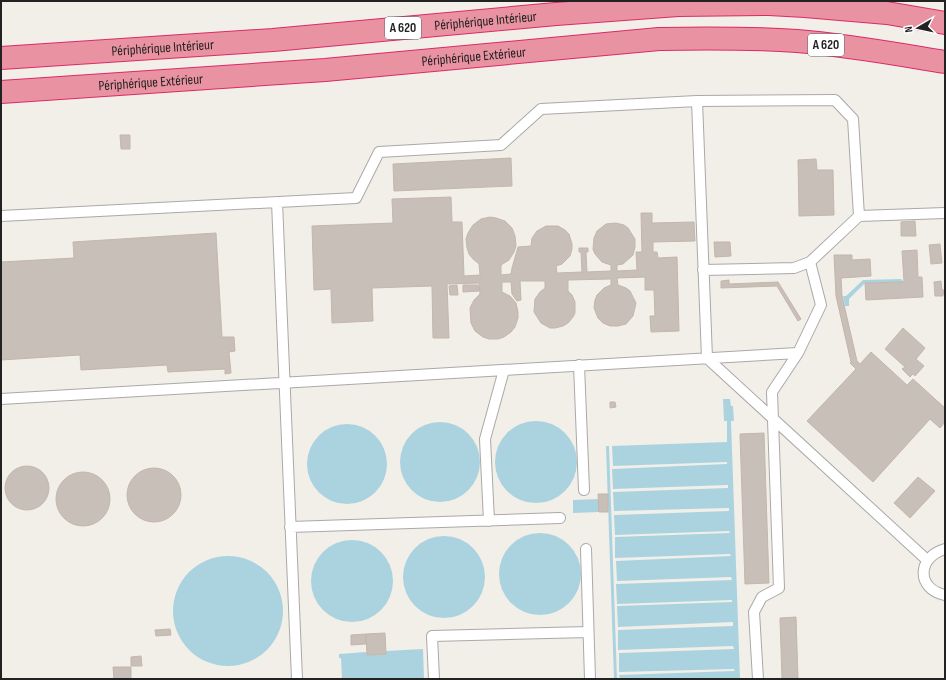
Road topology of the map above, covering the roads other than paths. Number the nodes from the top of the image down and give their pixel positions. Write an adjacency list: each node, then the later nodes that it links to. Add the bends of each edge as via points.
1 (945, 23): 2 (highway, Périphérique Intérieur / A 620, via 887,13 768,4 678,5 258,41)
2 (1, 58)
3 (945, 62): 4 (highway, Périphérique Extérieur / A 620, via 876,50 797,41 659,39 325,70)
4 (1, 92)
5 (697, 101): 6 (lane, via 541,109 501,145 379,152 356,198); 9 (lane, via 835,100 853,119); 11 (lane)
6 (277, 202): 8 (lane); 16 (lane)
7 (945, 213): 9 (lane)
8 (1, 216)
9 (859, 216): 10 (lane)
10 (810, 262): 11 (lane, via 794,268); 12 (lane, via 821,305)
11 (703, 270): 13 (lane)
12 (798, 353): 13 (lane); 18 (lane, via 772,392)
13 (707, 358): 14 (lane); 18 (lane)
14 (579, 365): 15 (lane); 19 (lane)
15 (504, 370): 16 (lane); 21 (lane, via 485,439)
16 (284, 382): 17 (lane); 22 (lane)
17 (1, 399)
18 (773, 419): 25 (lane); 31 (lane, via 779,588 762,597 754,612)
19 (584, 490)
20 (560, 518): 21 (lane)
21 (489, 520): 22 (lane)
22 (290, 527): 28 (lane)
23 (586, 549): 27 (lane)
24 (945, 549): 25 (lane, via 935,552)
25 (927, 560): 26 (lane, via 924,570 926,583 936,593)
26 (945, 595)
27 (588, 632): 29 (lane, via 432,636); 30 (lane)
28 (297, 679)
29 (434, 679)
30 (590, 679)
31 (758, 679)

